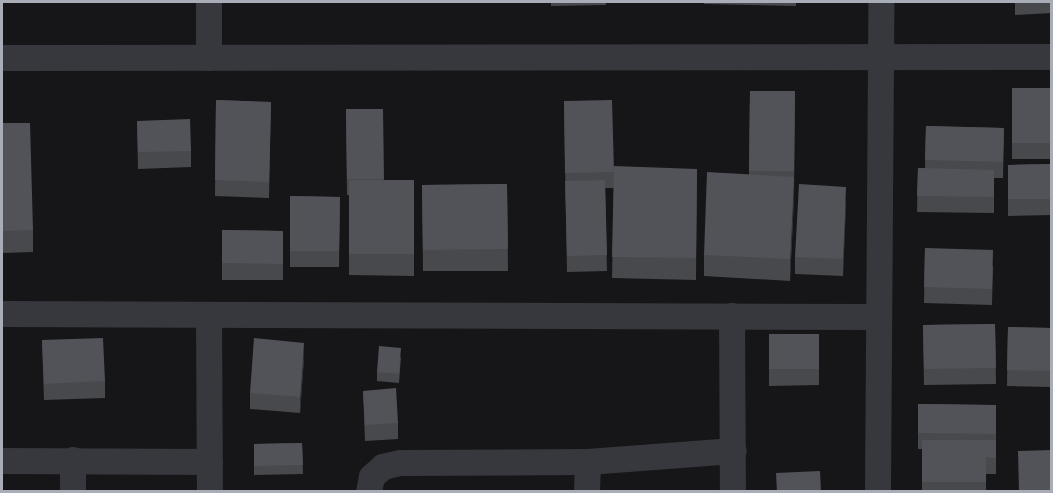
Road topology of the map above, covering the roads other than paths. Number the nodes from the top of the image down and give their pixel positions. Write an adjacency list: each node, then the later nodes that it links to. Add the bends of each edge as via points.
1 (209, 2): 6 (street)
2 (881, 2): 3 (street)
3 (880, 57): 4 (street); 6 (street); 10 (street)
4 (1052, 57)
5 (2, 58): 6 (street)
6 (209, 58)
7 (2, 314): 8 (street)
8 (209, 315): 9 (street); 14 (street)
9 (732, 316): 10 (street); 11 (street)
10 (879, 317): 21 (street)
11 (734, 451): 15 (street); 20 (street)
12 (73, 460): 13 (street); 14 (street); 16 (street)
13 (2, 461)
14 (210, 462): 17 (street)
15 (588, 462): 18 (street, via 401,463 383,467 372,477); 19 (street)
16 (73, 492)
17 (210, 492)
18 (369, 492)
19 (587, 492)
20 (733, 492)
21 (878, 492)

